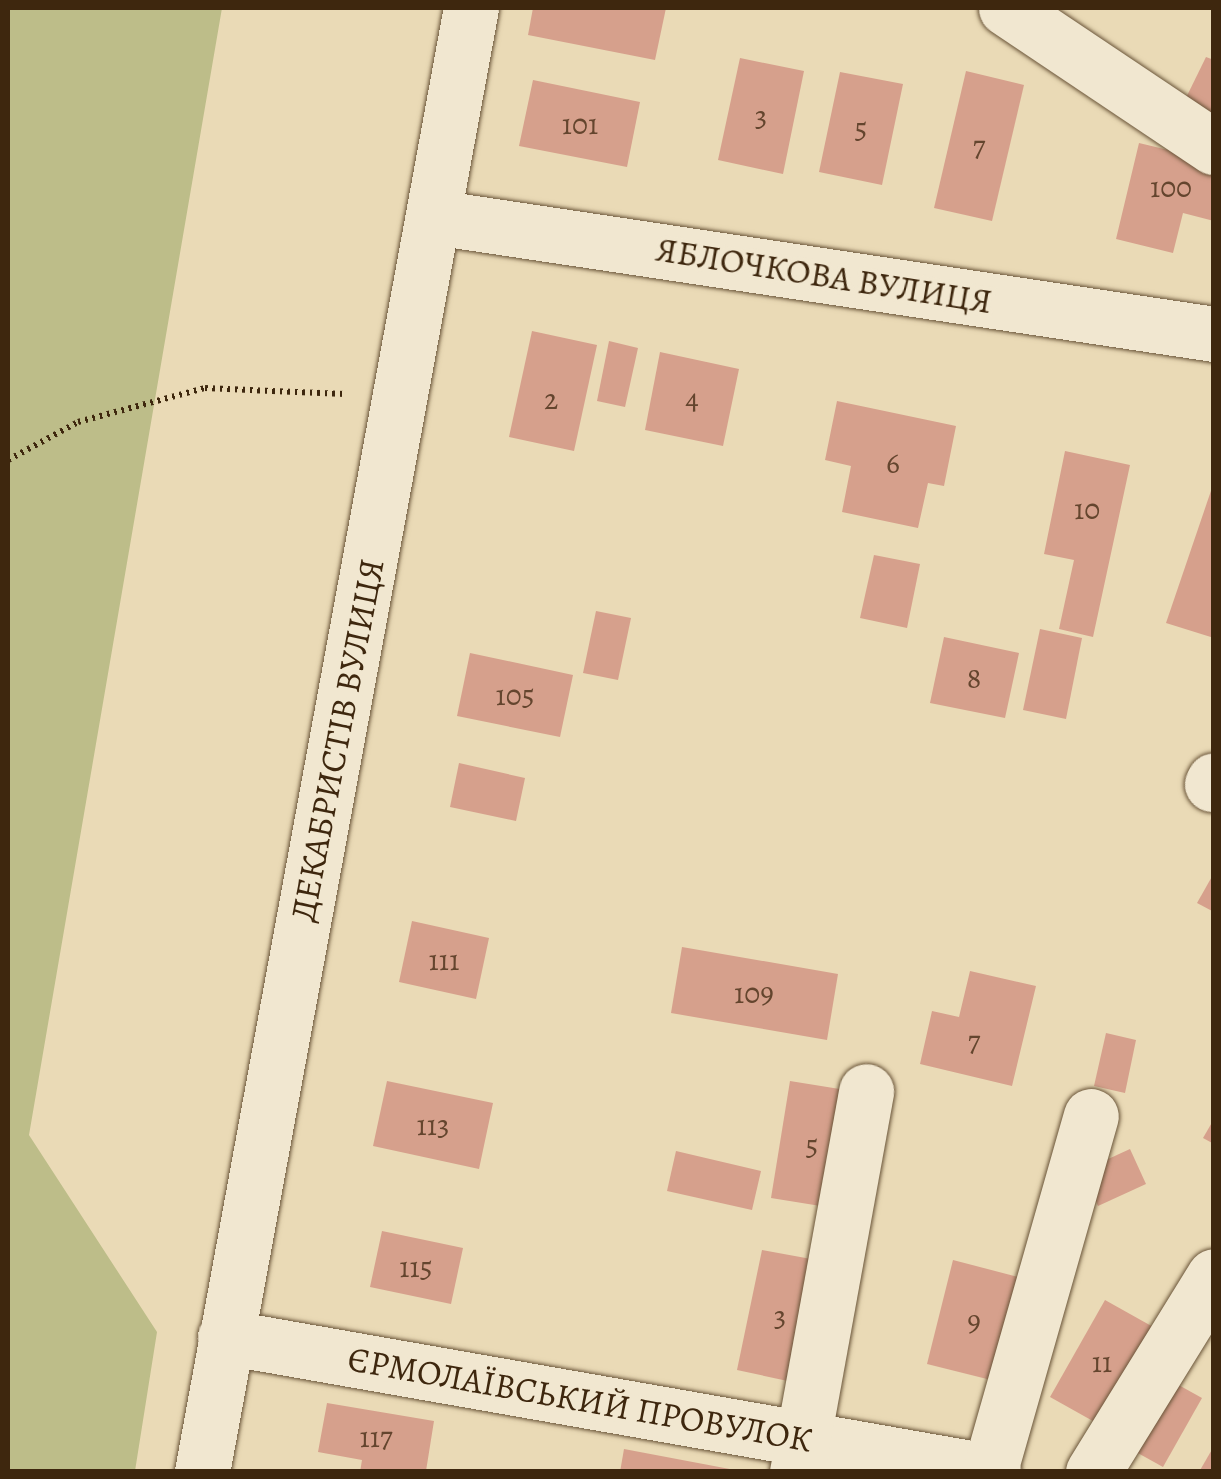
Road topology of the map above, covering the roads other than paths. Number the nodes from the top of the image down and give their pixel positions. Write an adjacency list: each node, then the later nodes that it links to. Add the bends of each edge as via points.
1 (470, 8): 4 (street, ДЕКАБРИСТІВ ВУЛИЦЯ)
2 (1006, 8): 3 (street)
3 (1214, 146)
4 (434, 216): 5 (street, ЯБЛОЧКОВА ВУЛИЦЯ); 9 (street, ДЕКАБРИСТІВ ВУЛИЦЯ)
5 (1214, 334)
6 (866, 1091): 10 (street)
7 (1091, 1116): 11 (street)
8 (1214, 1276): 13 (street)
9 (226, 1338): 10 (street, ЄРМОЛАЇВСЬКИЙ ПРОВУЛОК); 12 (street, ДЕКАБРИСТІВ ВУЛИЦЯ)
10 (800, 1454): 11 (street, ЄРМОЛАЇВСЬКИЙ ПРОВУЛОК)
11 (991, 1470)
12 (202, 1472)
13 (1093, 1472)

